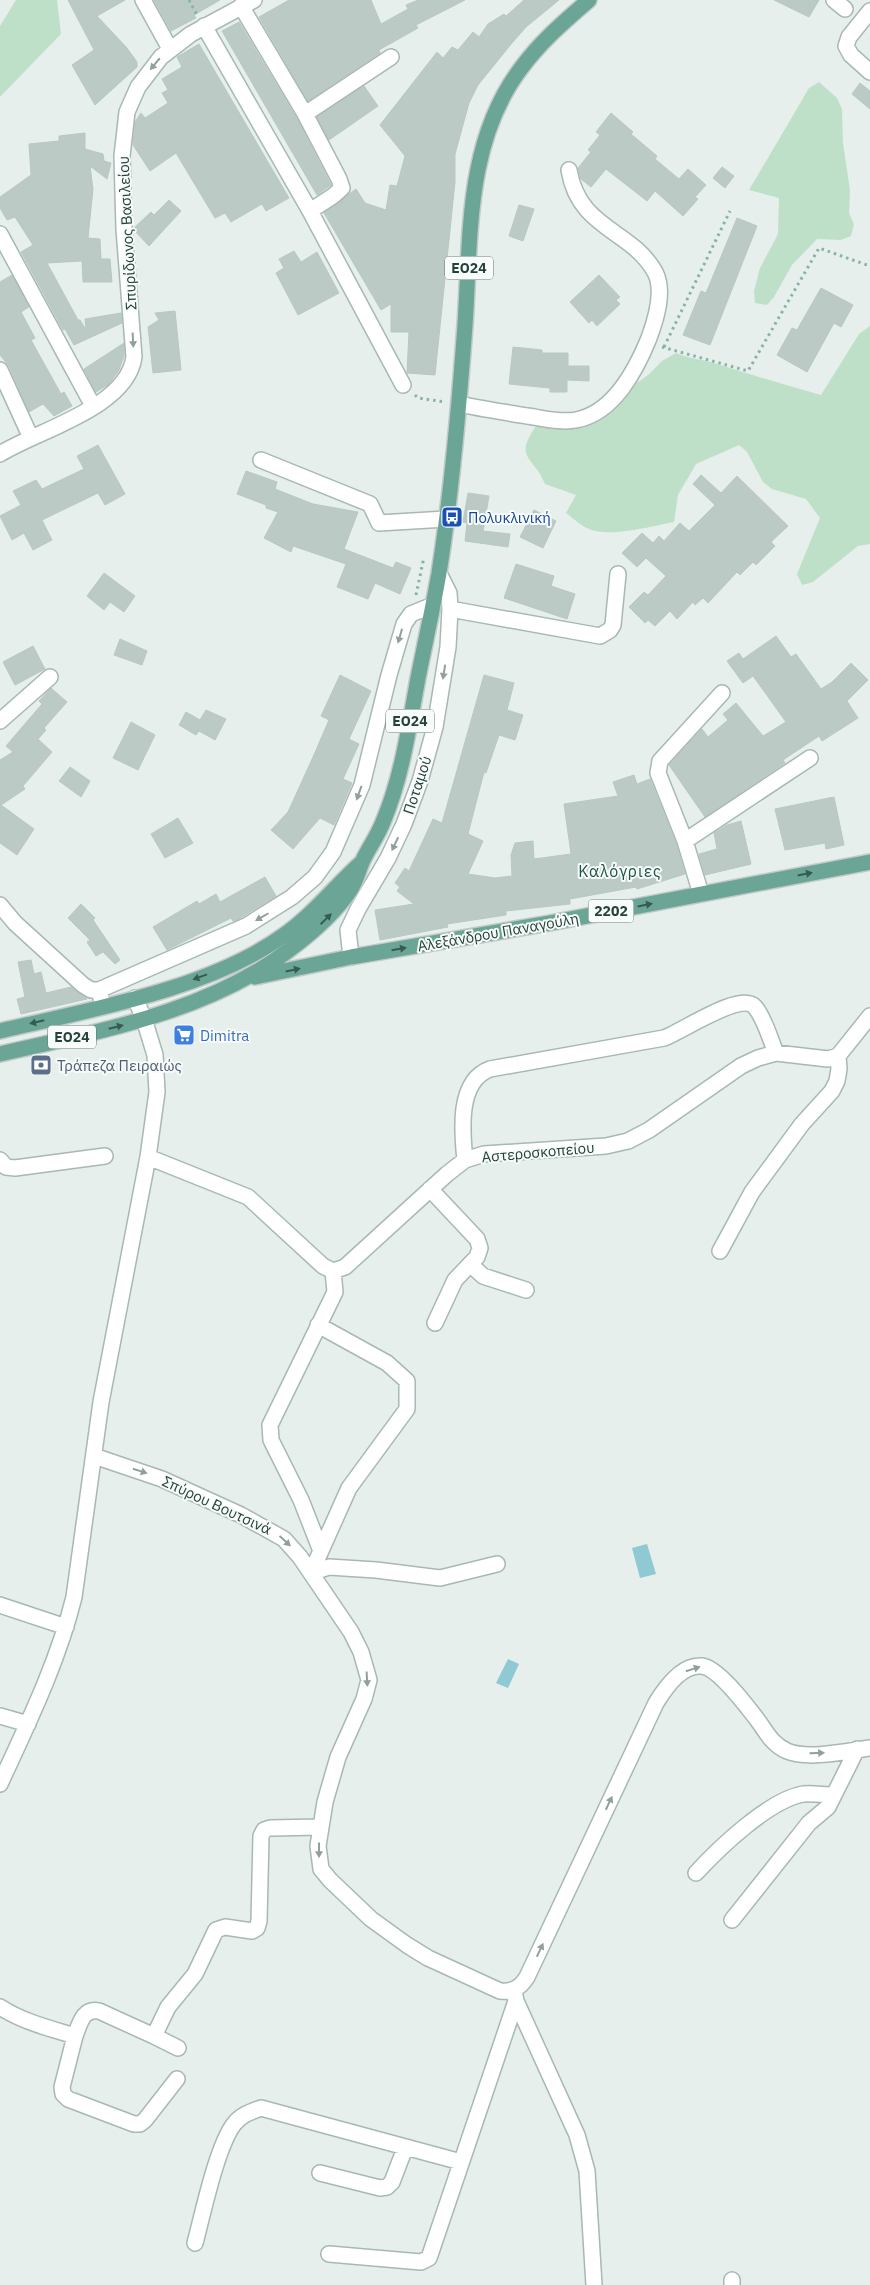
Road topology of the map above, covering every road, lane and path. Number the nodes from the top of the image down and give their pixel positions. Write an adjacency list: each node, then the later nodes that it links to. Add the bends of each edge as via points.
1 (143, 0): 6 (street)
2 (589, 0): 19 (main road, ΕΟ24, via 544,41 520,69 487,130 474,190)
3 (248, 3): 5 (street, Σπυρίδωνος Βασιλείου); 9 (street)
4 (870, 11): 8 (street, via 849,37 846,46 850,55)
5 (204, 26): 6 (street, Σπυρίδωνος Βασιλείου); 11 (street)
6 (170, 49): 20 (street, Σπυρίδωνος Βασιλείου, one-way to 20, via 154,64 138,87 127,112 123,133 124,229 133,365 117,389)
7 (391, 57): 9 (street)
8 (870, 72)
9 (305, 114): 11 (street, via 342,188)
10 (569, 170): 15 (street, via 571,186 584,208 640,254 655,272 659,287 658,303)
11 (310, 211): 18 (street)
12 (730, 211): 16 (path)
13 (0, 234): 20 (street)
14 (870, 266): 16 (path, via 819,248 748,371)
15 (647, 343): 16 (path); 19 (street, via 627,383 614,398 592,414 577,420 560,421)
16 (664, 348)
17 (0, 370): 21 (street)
18 (403, 385): 19 (path, via 418,398)
19 (460, 404): 24 (main road, ΕΟ24)
20 (93, 406): 21 (street, Σπυρίδωνος Βασιλείου)
21 (31, 438): 22 (street, Σπυρίδωνος Βασιλείου)
22 (0, 454)
23 (261, 460): 24 (street, via 370,504 379,522)
24 (446, 519): 26 (main road, ΕΟ24)
25 (424, 555): 30 (path)
26 (439, 574): 28 (main road, ΕΟ24); 29 (street, Ποταμού, via 449,593)
27 (618, 574): 29 (street, via 614,625 600,636)
28 (433, 604): 30 (street); 36 (main road, ΕΟ24, via 400,772 383,822)
29 (450, 609): 40 (street, Ποταμού, one-way to 40, via 448,647 435,727 420,781 388,858 348,930)
30 (414, 612): 42 (street, one-way to 42, via 401,632 362,785 343,833 325,864 292,897 262,917)
31 (50, 678): 33 (street)
32 (722, 693): 35 (street, via 660,761 658,773)
33 (0, 720)
34 (810, 758): 35 (street)
35 (685, 841): 38 (street)
36 (362, 862): 41 (main road, ΕΟ24, one-way to 36, via 288,952 334,911 356,880); 43 (main road, ΕΟ24, one-way to 43, via 317,908 270,944 222,969)
37 (870, 862): 38 (main road, Αλεξάνδρου Παναγούλη / 2202, one-way to 37)
38 (701, 894): 40 (main road, Αλεξάνδρου Παναγούλη / 2202, one-way to 38)
39 (0, 905): 42 (street, via 15,923 83,985 91,990)
40 (351, 957): 41 (main road, Αλεξάνδρου Παναγούλη / 2202, one-way to 40)
41 (245, 979): 46 (main road, ΕΟ24)
42 (100, 990): 44 (street)
43 (135, 998): 44 (main road, ΕΟ24); 46 (street)
44 (103, 1006): 47 (main road, ΕΟ24, one-way to 47)
45 (870, 1016): 50 (street)
46 (144, 1020): 49 (main road, ΕΟ24, one-way to 46); 52 (street, via 155,1055 157,1079)
47 (0, 1031)
48 (776, 1053): 50 (street, Αστεροσκοπείου, via 828,1059); 54 (street, Αστεροσκοπείου, via 741,1066 628,1141 606,1146 484,1154); 54 (street, via 759,1012 744,1002 723,1008 664,1038 490,1069 479,1075 469,1091 464,1129)
49 (0, 1054)
50 (838, 1056): 56 (street, via 837,1081 832,1091 802,1124 752,1192)
51 (104, 1156): 53 (street, via 15,1168 6,1167)
52 (148, 1157): 58 (street, via 248,1197 310,1256); 62 (street, via 101,1402)
53 (0, 1160)
54 (465, 1160): 55 (street, Αστεροσκοπείου)
55 (430, 1189): 57 (street, via 479,1243 479,1253); 58 (street, Αστεροσκοπείου, via 353,1260)
56 (720, 1251)
57 (470, 1264): 59 (street, via 483,1276); 60 (street, via 455,1280)
58 (333, 1271): 61 (street, via 335,1292)
59 (526, 1290)
60 (435, 1323)
61 (318, 1325): 63 (street, via 270,1424 270,1440 301,1500); 63 (street, via 387,1363 407,1381 407,1409 349,1488)
62 (94, 1456): 65 (street, Σπύρου Βουτσινά, one-way to 65, via 162,1479 263,1526 284,1539); 67 (street, via 74,1597)
63 (321, 1551): 65 (street)
64 (497, 1564): 65 (street, via 440,1578 329,1567)
65 (312, 1573): 73 (street, Σπύρου Βουτσινά, one-way to 73, via 351,1632 369,1680 332,1774)
66 (0, 1605): 67 (street)
67 (66, 1627): 69 (street)
68 (0, 1716): 69 (street)
69 (28, 1724): 71 (street)
70 (864, 1749): 72 (street); 76 (street, one-way to 70, via 528,1977 656,1703 665,1688 688,1669 702,1666 713,1671 769,1738 789,1752 831,1753)
71 (0, 1784)
72 (834, 1795): 74 (street, via 804,1794 780,1802 722,1845); 75 (street, via 828,1807 809,1822)
73 (320, 1827): 76 (street, Σπύρου Βουτσινά, one-way to 76, via 318,1853 323,1872 371,1919 428,1958); 79 (street, via 264,1830 261,1836 256,1928 222,1927 216,1930 195,1974 168,2007)
74 (696, 1873)
75 (732, 1920)
76 (515, 1995): 83 (street); 87 (street, via 584,2156)
77 (0, 2007): 78 (street, via 37,2025)
78 (75, 2036): 79 (street, via 84,2016 93,2010); 81 (street, via 62,2087 68,2099 140,2124)
79 (154, 2036): 80 (street)
80 (178, 2048)
81 (177, 2079)
82 (405, 2148): 83 (street); 84 (street, via 387,2187); 85 (street, via 260,2108 248,2112 235,2123 225,2139)
83 (461, 2162): 86 (street, via 427,2260)
84 (320, 2173)
85 (195, 2243)
86 (329, 2254)
87 (594, 2285)

